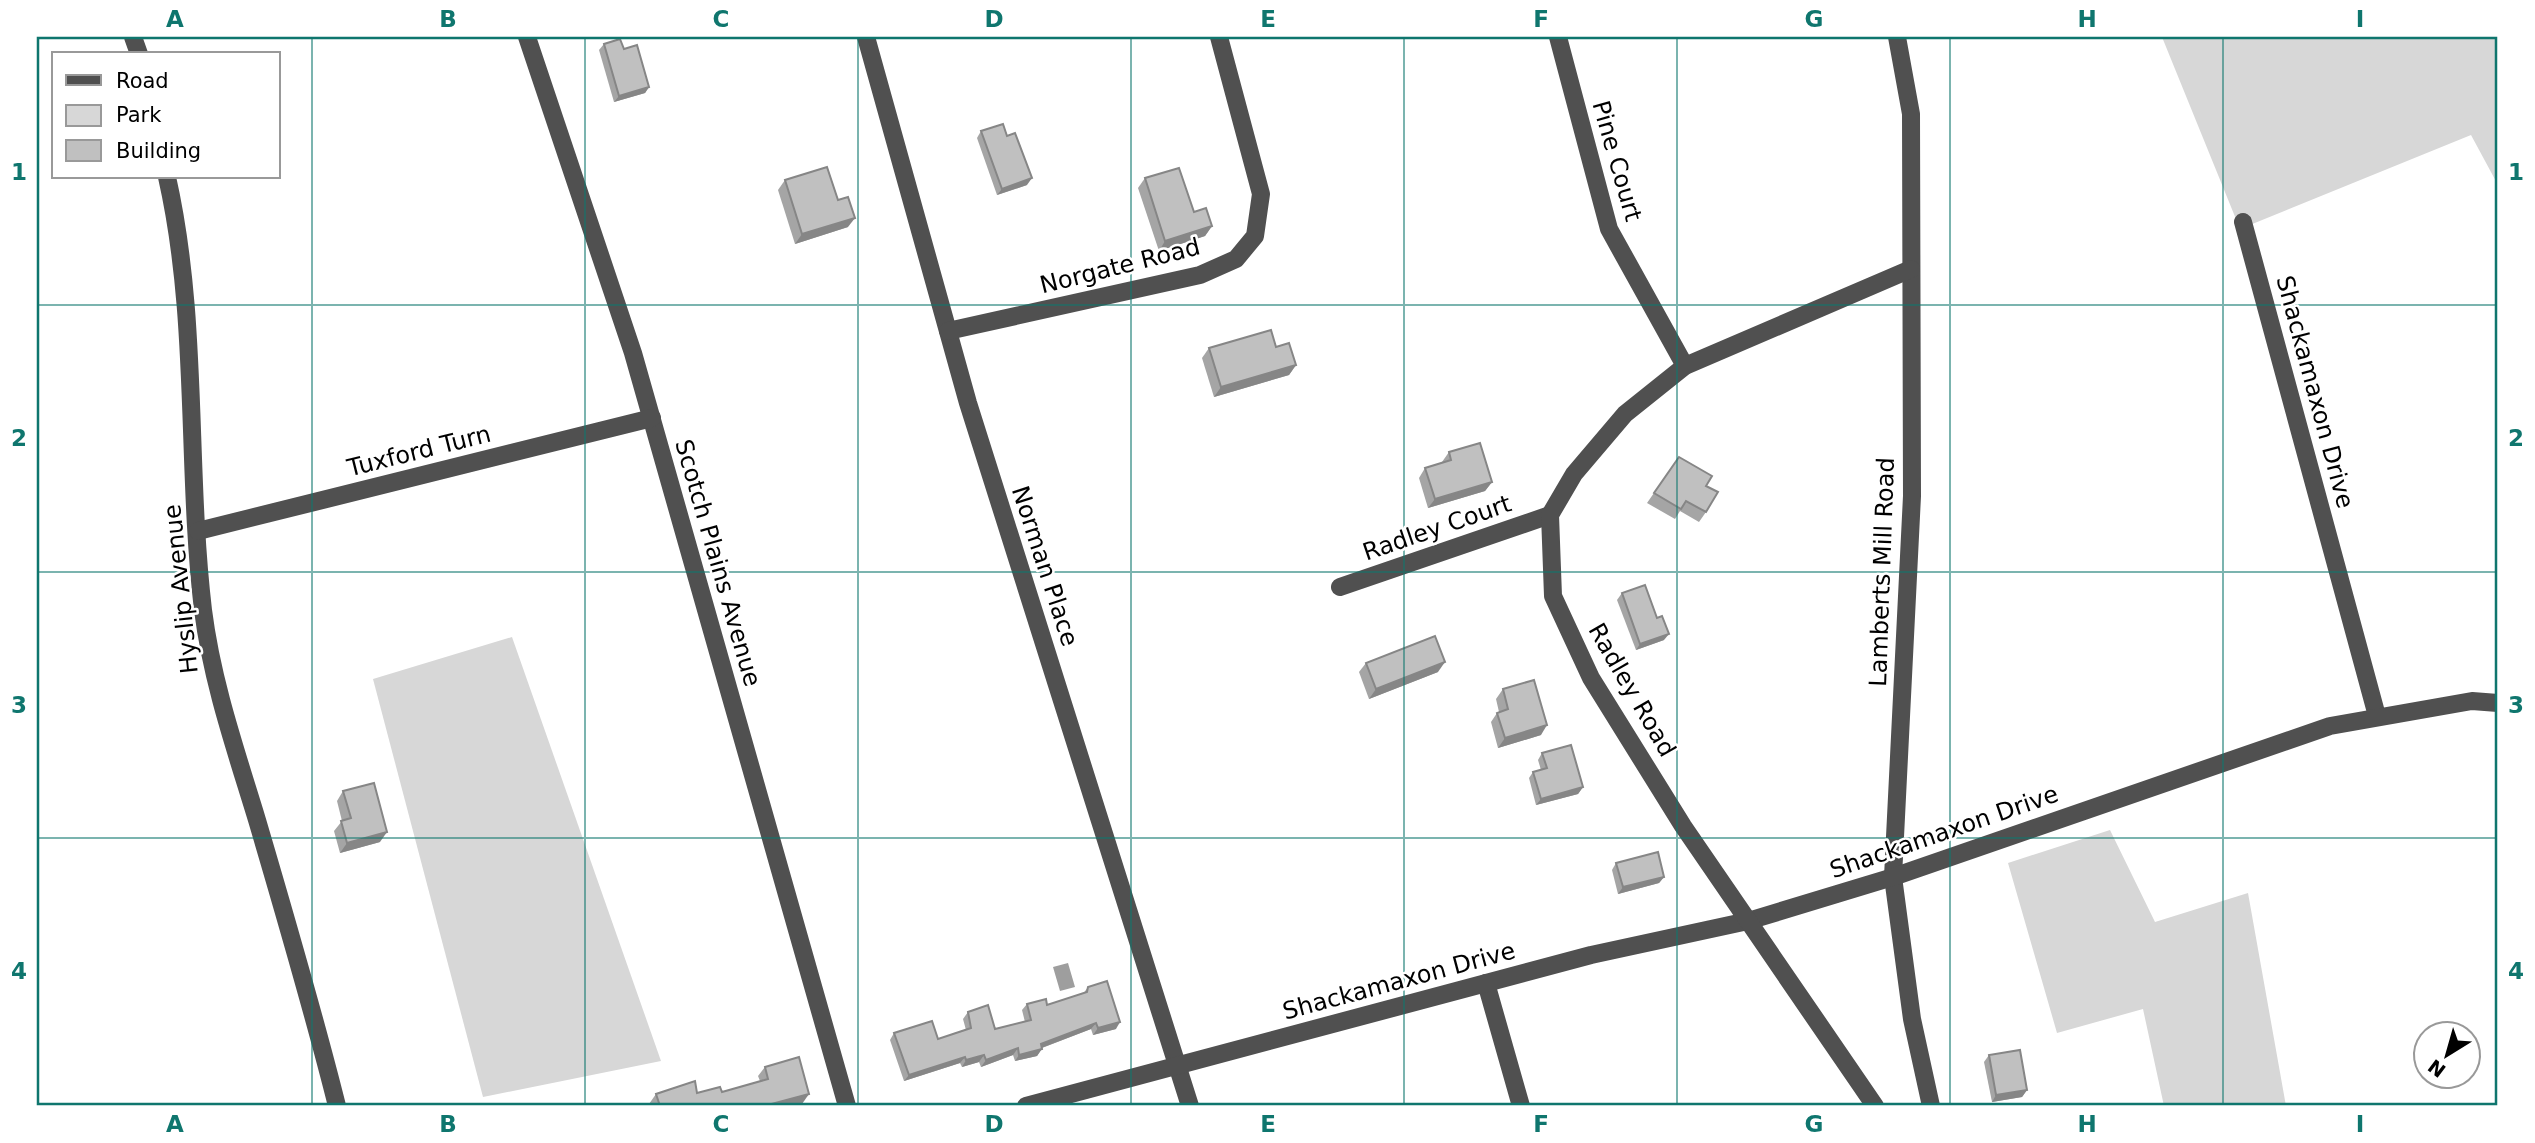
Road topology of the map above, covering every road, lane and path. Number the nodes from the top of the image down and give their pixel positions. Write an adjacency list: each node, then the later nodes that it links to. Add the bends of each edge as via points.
1 (527, 37): 11 (street, Scotch Plains Avenue)
2 (866, 37): 9 (street, Norman Place)
3 (1219, 37): 9 (street, Norgate Road, via 1261,194 1255,236 1236,259 1199,275)
4 (1558, 37): 10 (street, Pine Court, via 1609,229)
5 (1897, 37): 8 (street, Lamberts Mill Road, via 1911,114)
6 (167, 178): 13 (street, Hyslip Avenue, via 189,316)
7 (2243, 222): 16 (street, Shackamaxon Drive)
8 (1911, 269): 10 (street); 17 (street, Lamberts Mill Road, via 1912,496)
9 (948, 331): 20 (street, Norman Place)
10 (1685, 366): 12 (street, via 1625,414 1574,474)
11 (652, 418): 13 (street, Tuxford Turn); 22 (street, Scotch Plains Avenue)
12 (1550, 515): 14 (street, Radley Court); 18 (street, Radley Road, via 1553,596 1591,678)
13 (198, 531): 21 (street, Hyslip Avenue, via 204,610 217,688 311,1002)
14 (1340, 587)
15 (2498, 702): 16 (street, via 2472,701)
16 (2377, 716): 17 (street, Shackamaxon Drive, via 2330,726)
17 (1893, 877): 18 (street, Shackamaxon Drive); 27 (street, Lamberts Mill Road, via 1912,1019)
18 (1748, 921): 19 (street, Shackamaxon Drive); 26 (street, Radley Road)
19 (1486, 983): 20 (street, Shackamaxon Drive); 25 (street)
20 (1178, 1066): 23 (street, Shackamaxon Drive); 24 (street, Norman Place)
21 (337, 1106)
22 (847, 1106)
23 (1026, 1106)
24 (1190, 1106)
25 (1521, 1106)
26 (1875, 1106)
27 (1931, 1106)

